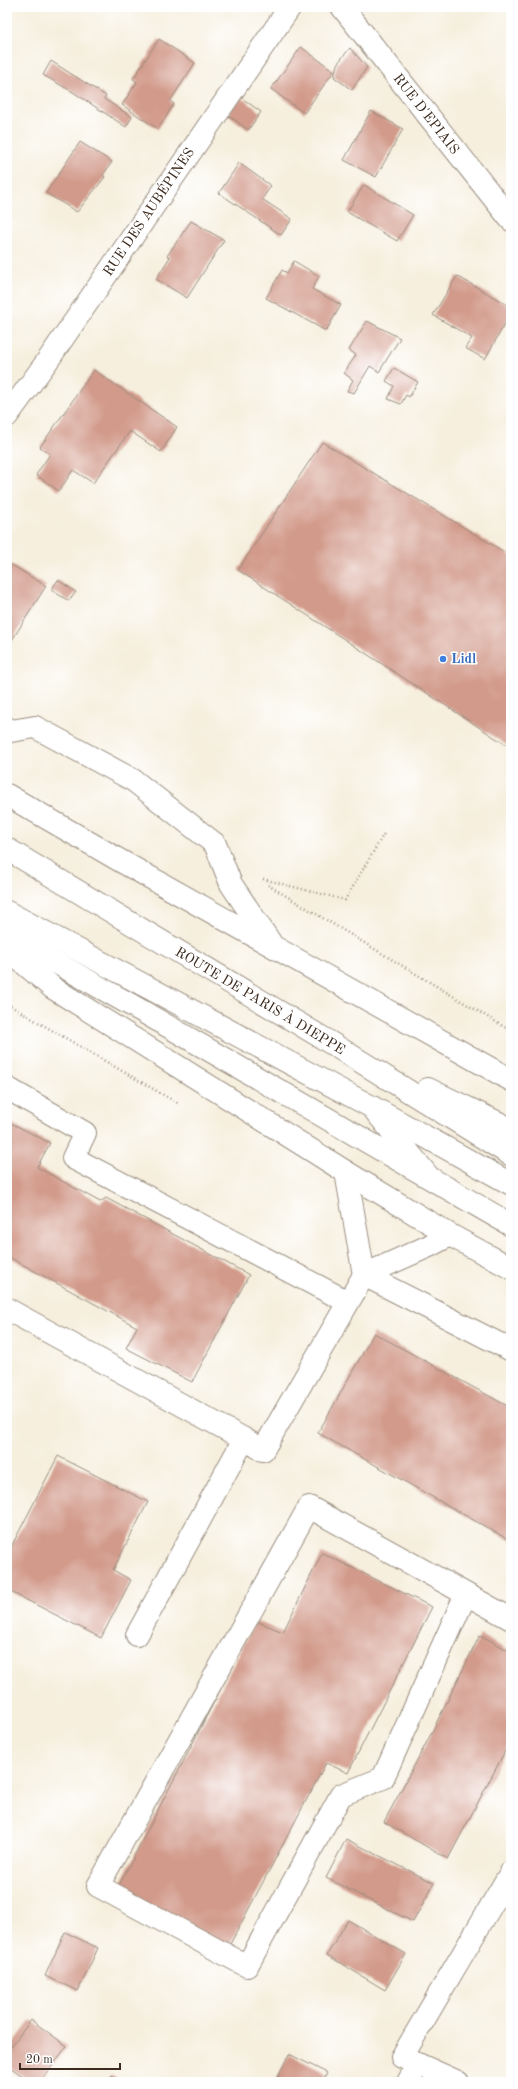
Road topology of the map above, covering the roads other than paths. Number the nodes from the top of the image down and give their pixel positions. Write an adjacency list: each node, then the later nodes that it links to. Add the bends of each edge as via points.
1 (290, 7): 4 (main road, RUE DES AUBÉPINES)
2 (342, 7): 3 (main road, RUE D'EPIAIS)
3 (511, 220)
4 (7, 416)
5 (7, 728): 10 (main road, via 11,730 35,727 134,780 215,844 231,884)
6 (7, 795): 10 (main road)
7 (7, 849): 14 (main road, ROUTE DE PARIS À DIEPPE)
8 (7, 912): 17 (main road)
9 (7, 935): 21 (main road)
10 (273, 946): 15 (main road)
11 (7, 950): 12 (main road)
12 (33, 971): 13 (main road); 20 (main road, via 53,988)
13 (7, 972)
14 (326, 1040): 18 (main road); 19 (main road, ROUTE DE PARIS À DIEPPE)
15 (511, 1080)
16 (7, 1088): 27 (main road, via 85,1133 73,1158)
17 (372, 1107): 21 (main road); 22 (main road)
18 (511, 1129)
19 (511, 1155)
20 (346, 1172): 24 (main road); 26 (main road)
21 (428, 1177): 23 (main road)
22 (511, 1184)
23 (511, 1225)
24 (450, 1235): 25 (main road); 26 (main road)
25 (511, 1268)
26 (364, 1275): 27 (main road); 29 (main road)
27 (348, 1302): 30 (main road, via 263,1450)
28 (7, 1309): 30 (main road)
29 (511, 1350)
30 (244, 1439): 33 (main road)
31 (466, 1594): 31 (main road, via 309,1507 98,1886 247,1966 341,1795 383,1778); 32 (main road)
32 (511, 1619)
33 (137, 1635)
34 (511, 1872): 35 (main road)
35 (409, 2067): 36 (main road)
36 (458, 2082)

